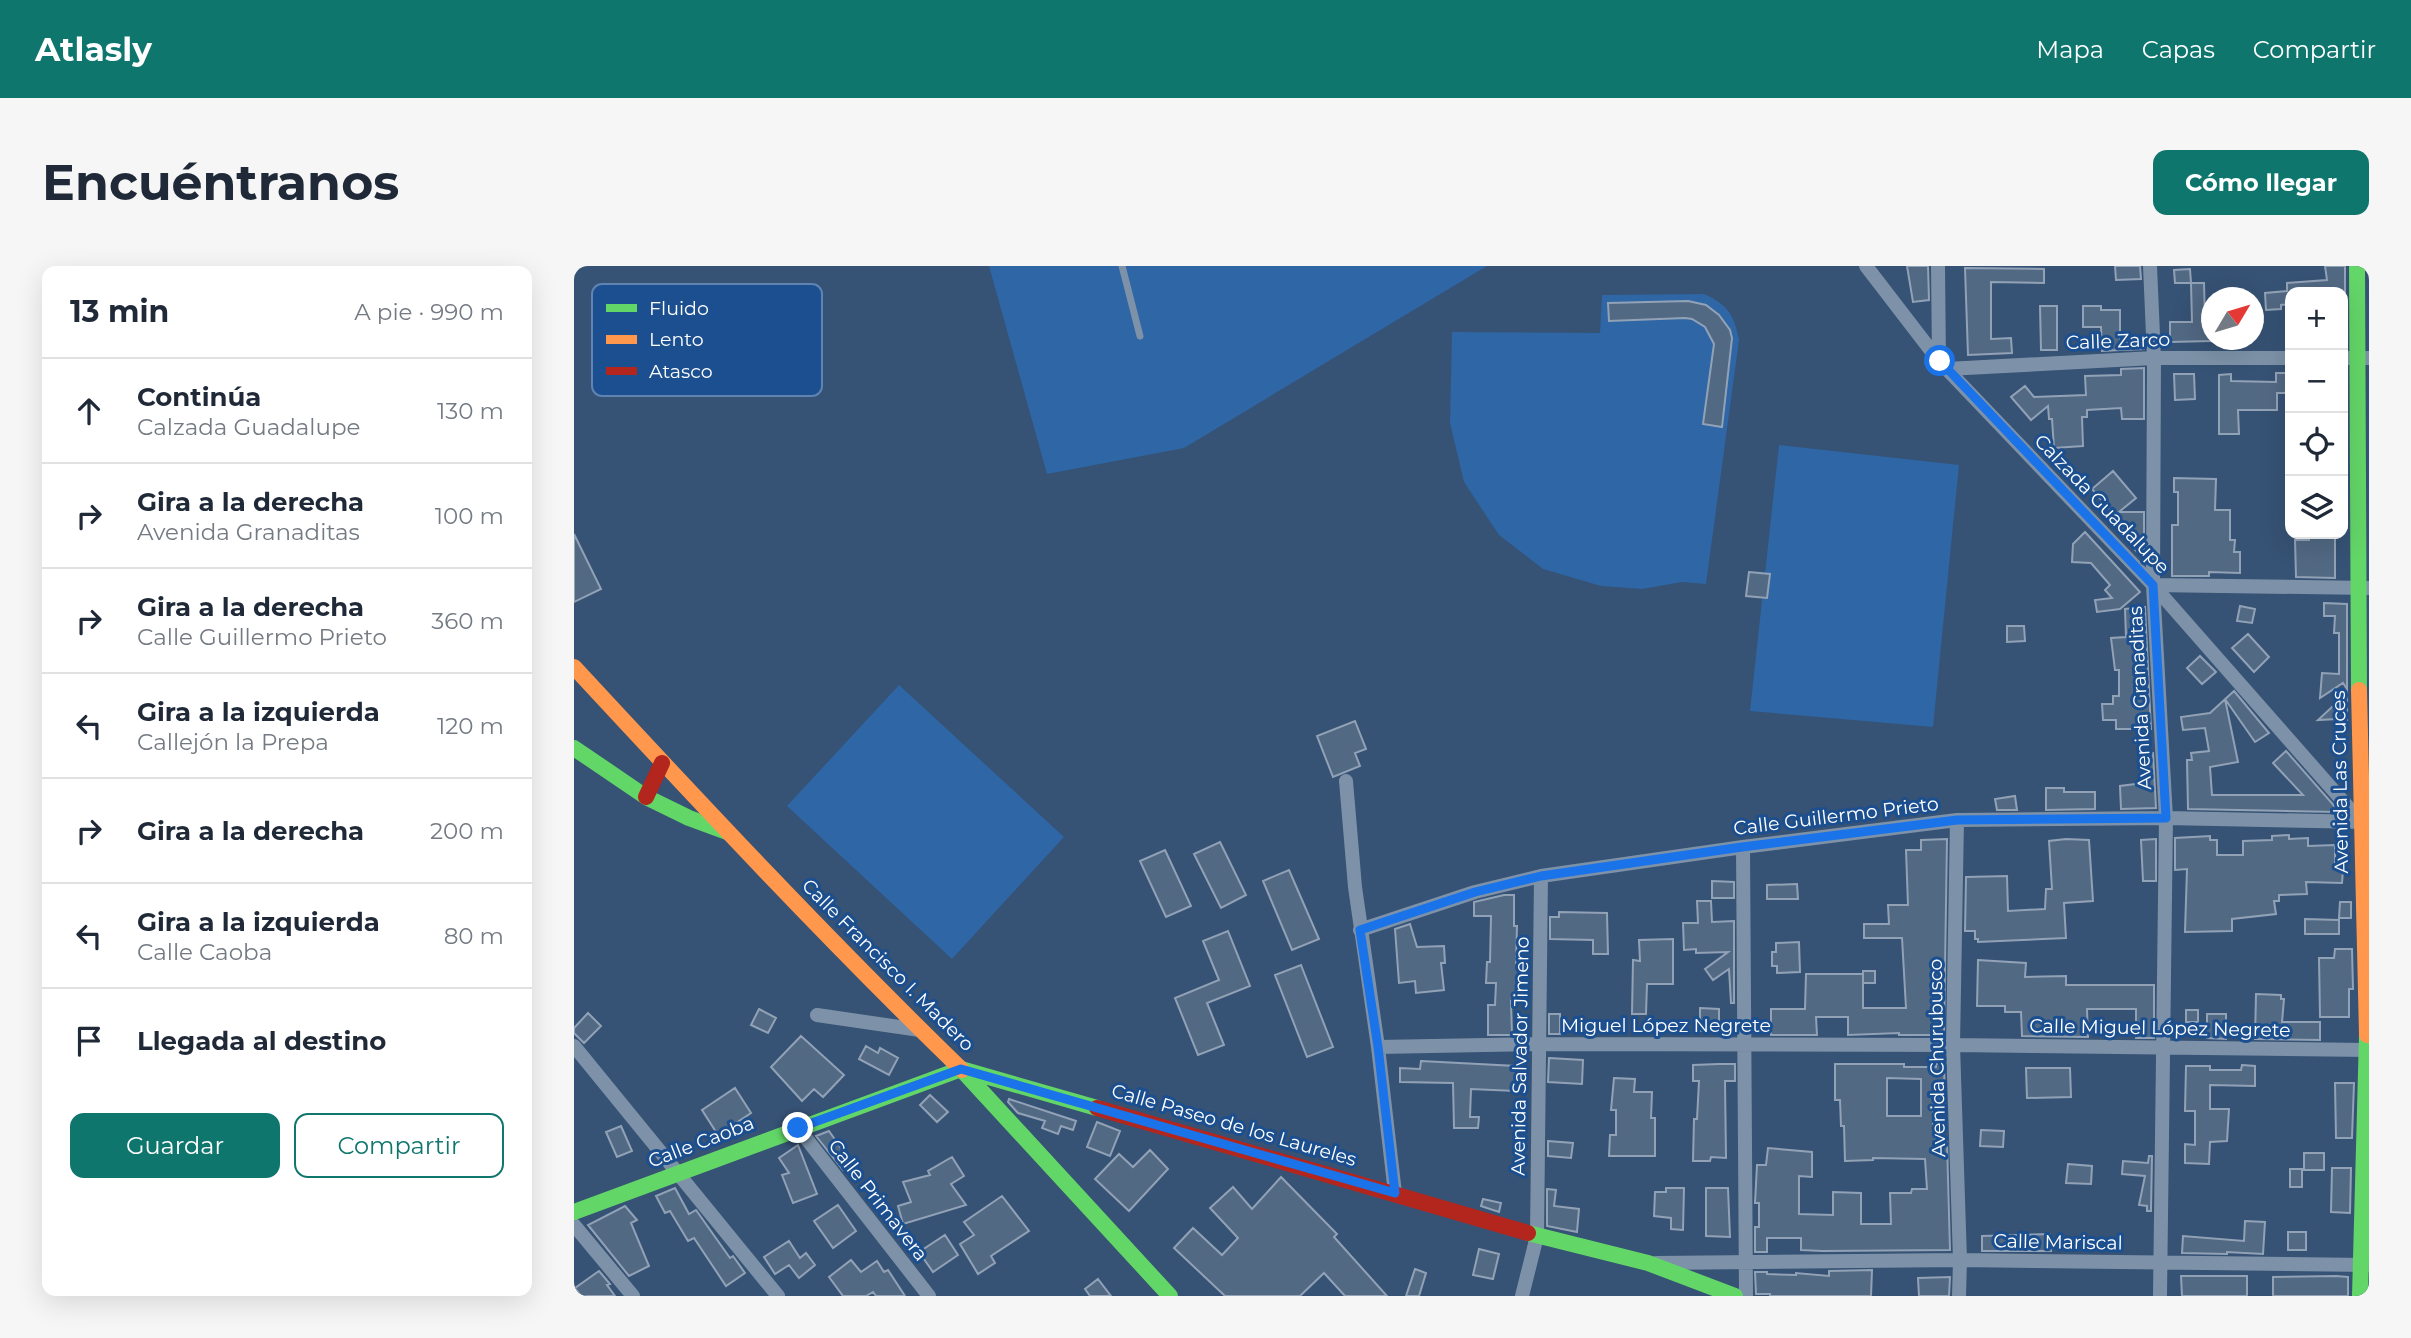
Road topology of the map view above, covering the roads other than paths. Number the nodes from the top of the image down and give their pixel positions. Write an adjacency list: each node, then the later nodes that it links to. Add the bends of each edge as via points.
1 (1122, 266): 6 (lane)
2 (1866, 266): 10 (street, Calzada Guadalupe)
3 (1938, 266): 10 (street)
4 (2150, 266): 7 (street, Avenida Granaditas)
5 (2357, 266): 9 (main road, Avenida Las Cruces)
6 (1140, 336)
7 (2154, 358): 8 (street, Calle Zarco); 10 (street, Calle Zarco); 11 (street, Avenida Granaditas)
8 (2285, 358)
9 (2357, 358): 12 (main road, Avenida Las Cruces)
10 (1943, 365): 11 (street, Calzada Guadalupe)
11 (2153, 585): 12 (street); 18 (street, Avenida Granaditas); 20 (street, Calzada Guadalupe)
12 (2363, 588): 20 (main road, Avenida Las Cruces)
13 (574, 667): 15 (main road, Calle Francisco I. Madero)
14 (574, 748): 17 (main road)
15 (662, 763): 17 (main road); 21 (main road, Calle Francisco I. Madero)
16 (1346, 781): 24 (street)
17 (646, 797): 21 (main road)
18 (2166, 818): 19 (street, Calle Guillermo Prieto); 20 (street, Calle Guillermo Prieto); 31 (street, Avenida Granaditas)
19 (1957, 820): 22 (street, Calle Guillermo Prieto); 29 (street, Avenida Churubusco)
20 (2367, 824): 33 (main road, Avenida Las Cruces)
21 (727, 832): 26 (main road, Calle Francisco I. Madero)
22 (1742, 847): 23 (street, Calle Guillermo Prieto); 28 (street)
23 (1541, 876): 24 (street, Calle Guillermo Prieto, via 1475,892); 27 (street, Avenida Salvador Jimeno)
24 (1360, 930): 32 (street)
25 (817, 1015): 26 (street)
26 (920, 1030): 34 (main road, Calle Francisco I. Madero)
27 (1539, 1044): 28 (street, Miguel López Negrete); 32 (street, Miguel López Negrete); 40 (street, Avenida Salvador Jimeno)
28 (1745, 1045): 29 (street, Miguel López Negrete); 42 (street)
29 (1953, 1045): 31 (street, Calle Miguel López Negrete); 41 (street, Avenida Churubusco)
30 (574, 1046): 36 (street)
31 (2165, 1046): 33 (street, Calle Miguel López Negrete); 43 (street, Avenida Granaditas)
32 (1378, 1047): 37 (street)
33 (2368, 1050): 45 (main road, Avenida Las Cruces)
34 (961, 1069): 35 (main road, Calle Caoba); 37 (main road, Calle Paseo de los Laureles); 49 (main road, Calle Francisco I. Madero)
35 (798, 1128): 36 (main road, Calle Caoba); 48 (street, Calle Primavera)
36 (679, 1174): 38 (main road, Calle Caoba); 47 (street)
37 (1395, 1193): 40 (main road, Calle Paseo de los Laureles)
38 (574, 1212)
39 (574, 1226): 46 (street)
40 (1537, 1236): 44 (main road, Calle Paseo de los Laureles); 50 (street, Avenida Salvador Jimeno)
41 (1961, 1260): 42 (street, Calle Mariscal); 43 (street, Calle Mariscal); 53 (street, Avenida Churubusco)
42 (1747, 1261): 44 (street, Calle Mariscal); 52 (street)
43 (2161, 1262): 45 (street, Calle Mariscal); 54 (street, Avenida Granaditas)
44 (1648, 1263): 51 (main road, Calle Paseo de los Laureles)
45 (2364, 1265): 55 (main road, Avenida Las Cruces)
46 (633, 1296)
47 (778, 1296)
48 (929, 1296)
49 (1170, 1296)
50 (1522, 1296)
51 (1735, 1296)
52 (1746, 1296)
53 (1959, 1296)
54 (2160, 1296)
55 (2360, 1296)

